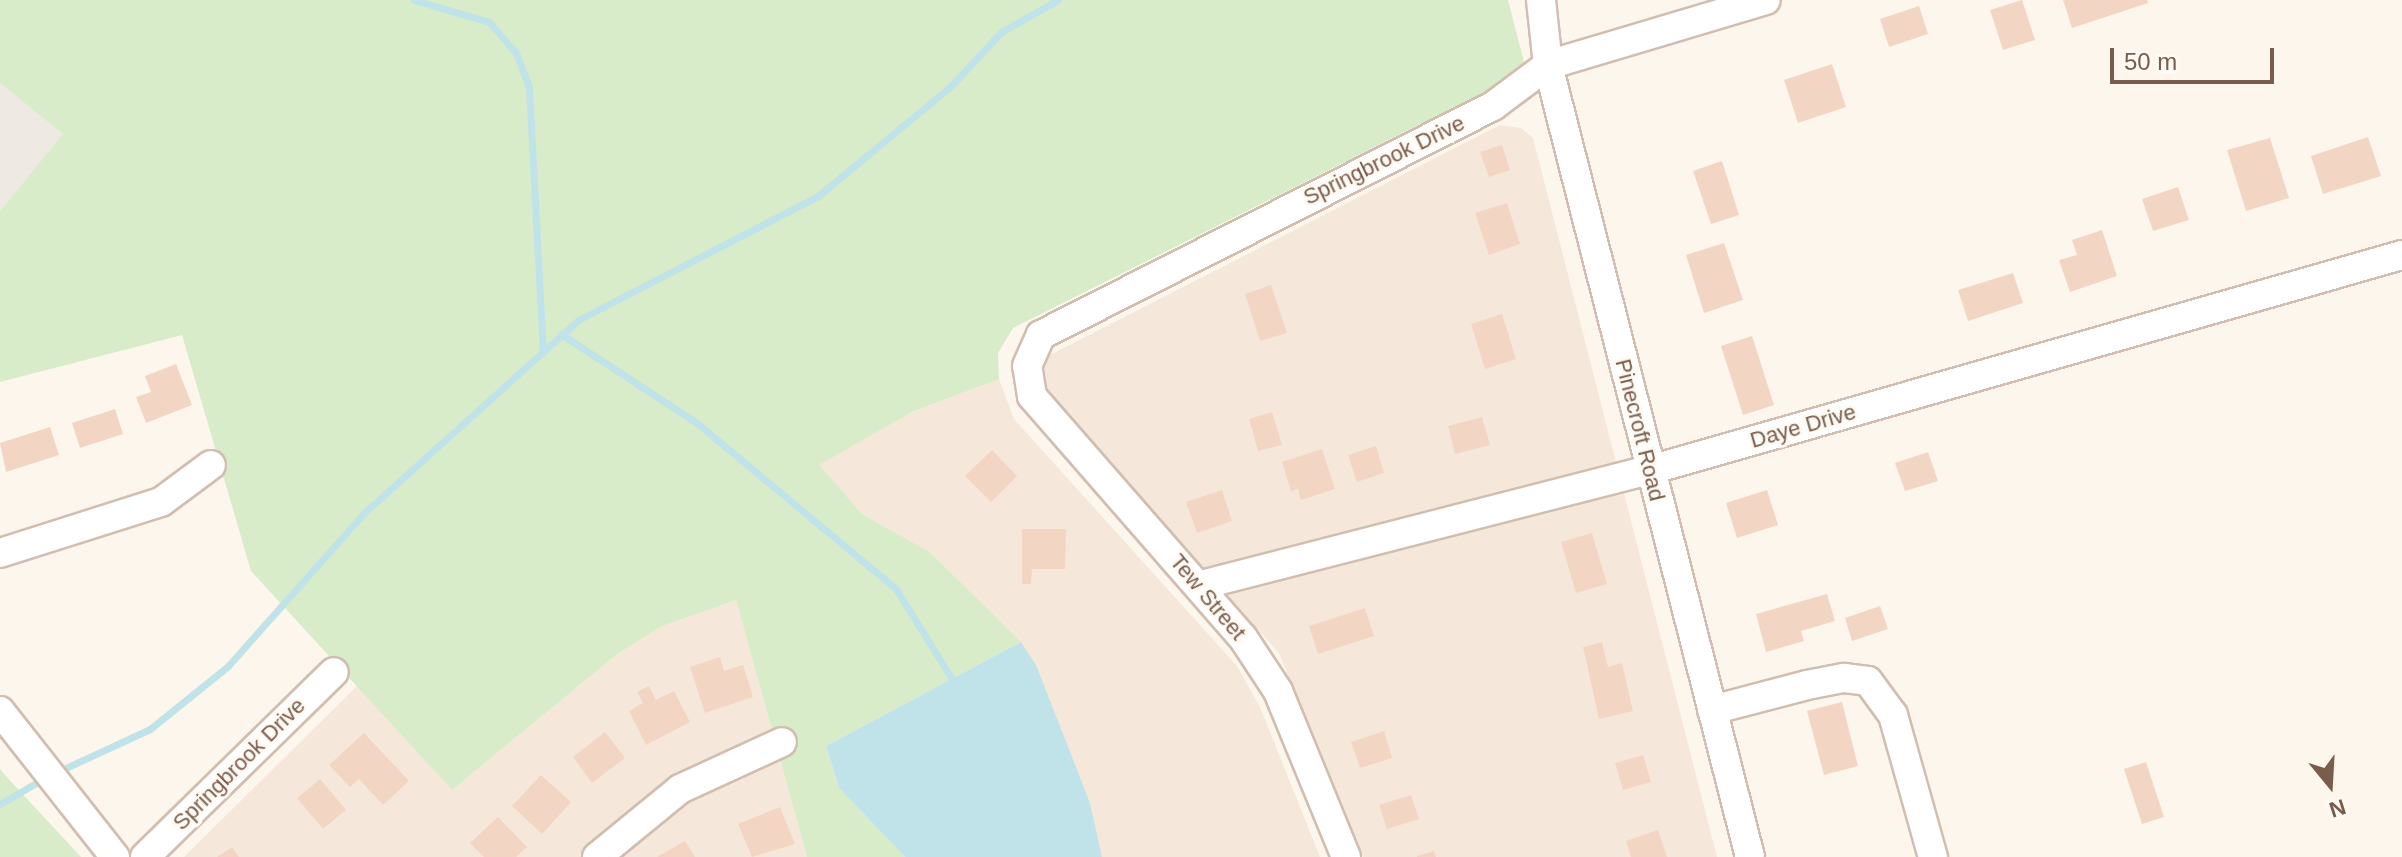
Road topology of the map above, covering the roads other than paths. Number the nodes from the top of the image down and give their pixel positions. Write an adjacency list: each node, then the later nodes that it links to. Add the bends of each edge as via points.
1 (1541, 0): 3 (street, Pinecroft Road)
2 (1766, 0): 3 (street, Springbrook Drive)
3 (1548, 65): 5 (street, Springbrook Drive, via 1493,106 1041,335); 7 (street, Pinecroft Road)
4 (2402, 255): 7 (street, Daye Drive)
5 (1027, 366): 9 (street, Tew Street, via 1032,396 1066,440)
6 (211, 465): 8 (street, via 161,502)
7 (1650, 470): 9 (street, Daye Drive); 11 (street, Pinecroft Road)
8 (0, 553)
9 (1201, 585): 17 (street, Tew Street, via 1278,691)
10 (334, 672): 15 (street, Springbrook Drive)
11 (1712, 710): 18 (street, Pinecroft Road); 19 (street, via 1844,678 1868,681 1893,715)
12 (0, 711): 14 (street)
13 (782, 742): 16 (street, via 680,789)
14 (115, 857)
15 (145, 857)
16 (597, 857)
17 (1346, 857)
18 (1750, 857)
19 (1933, 857)

